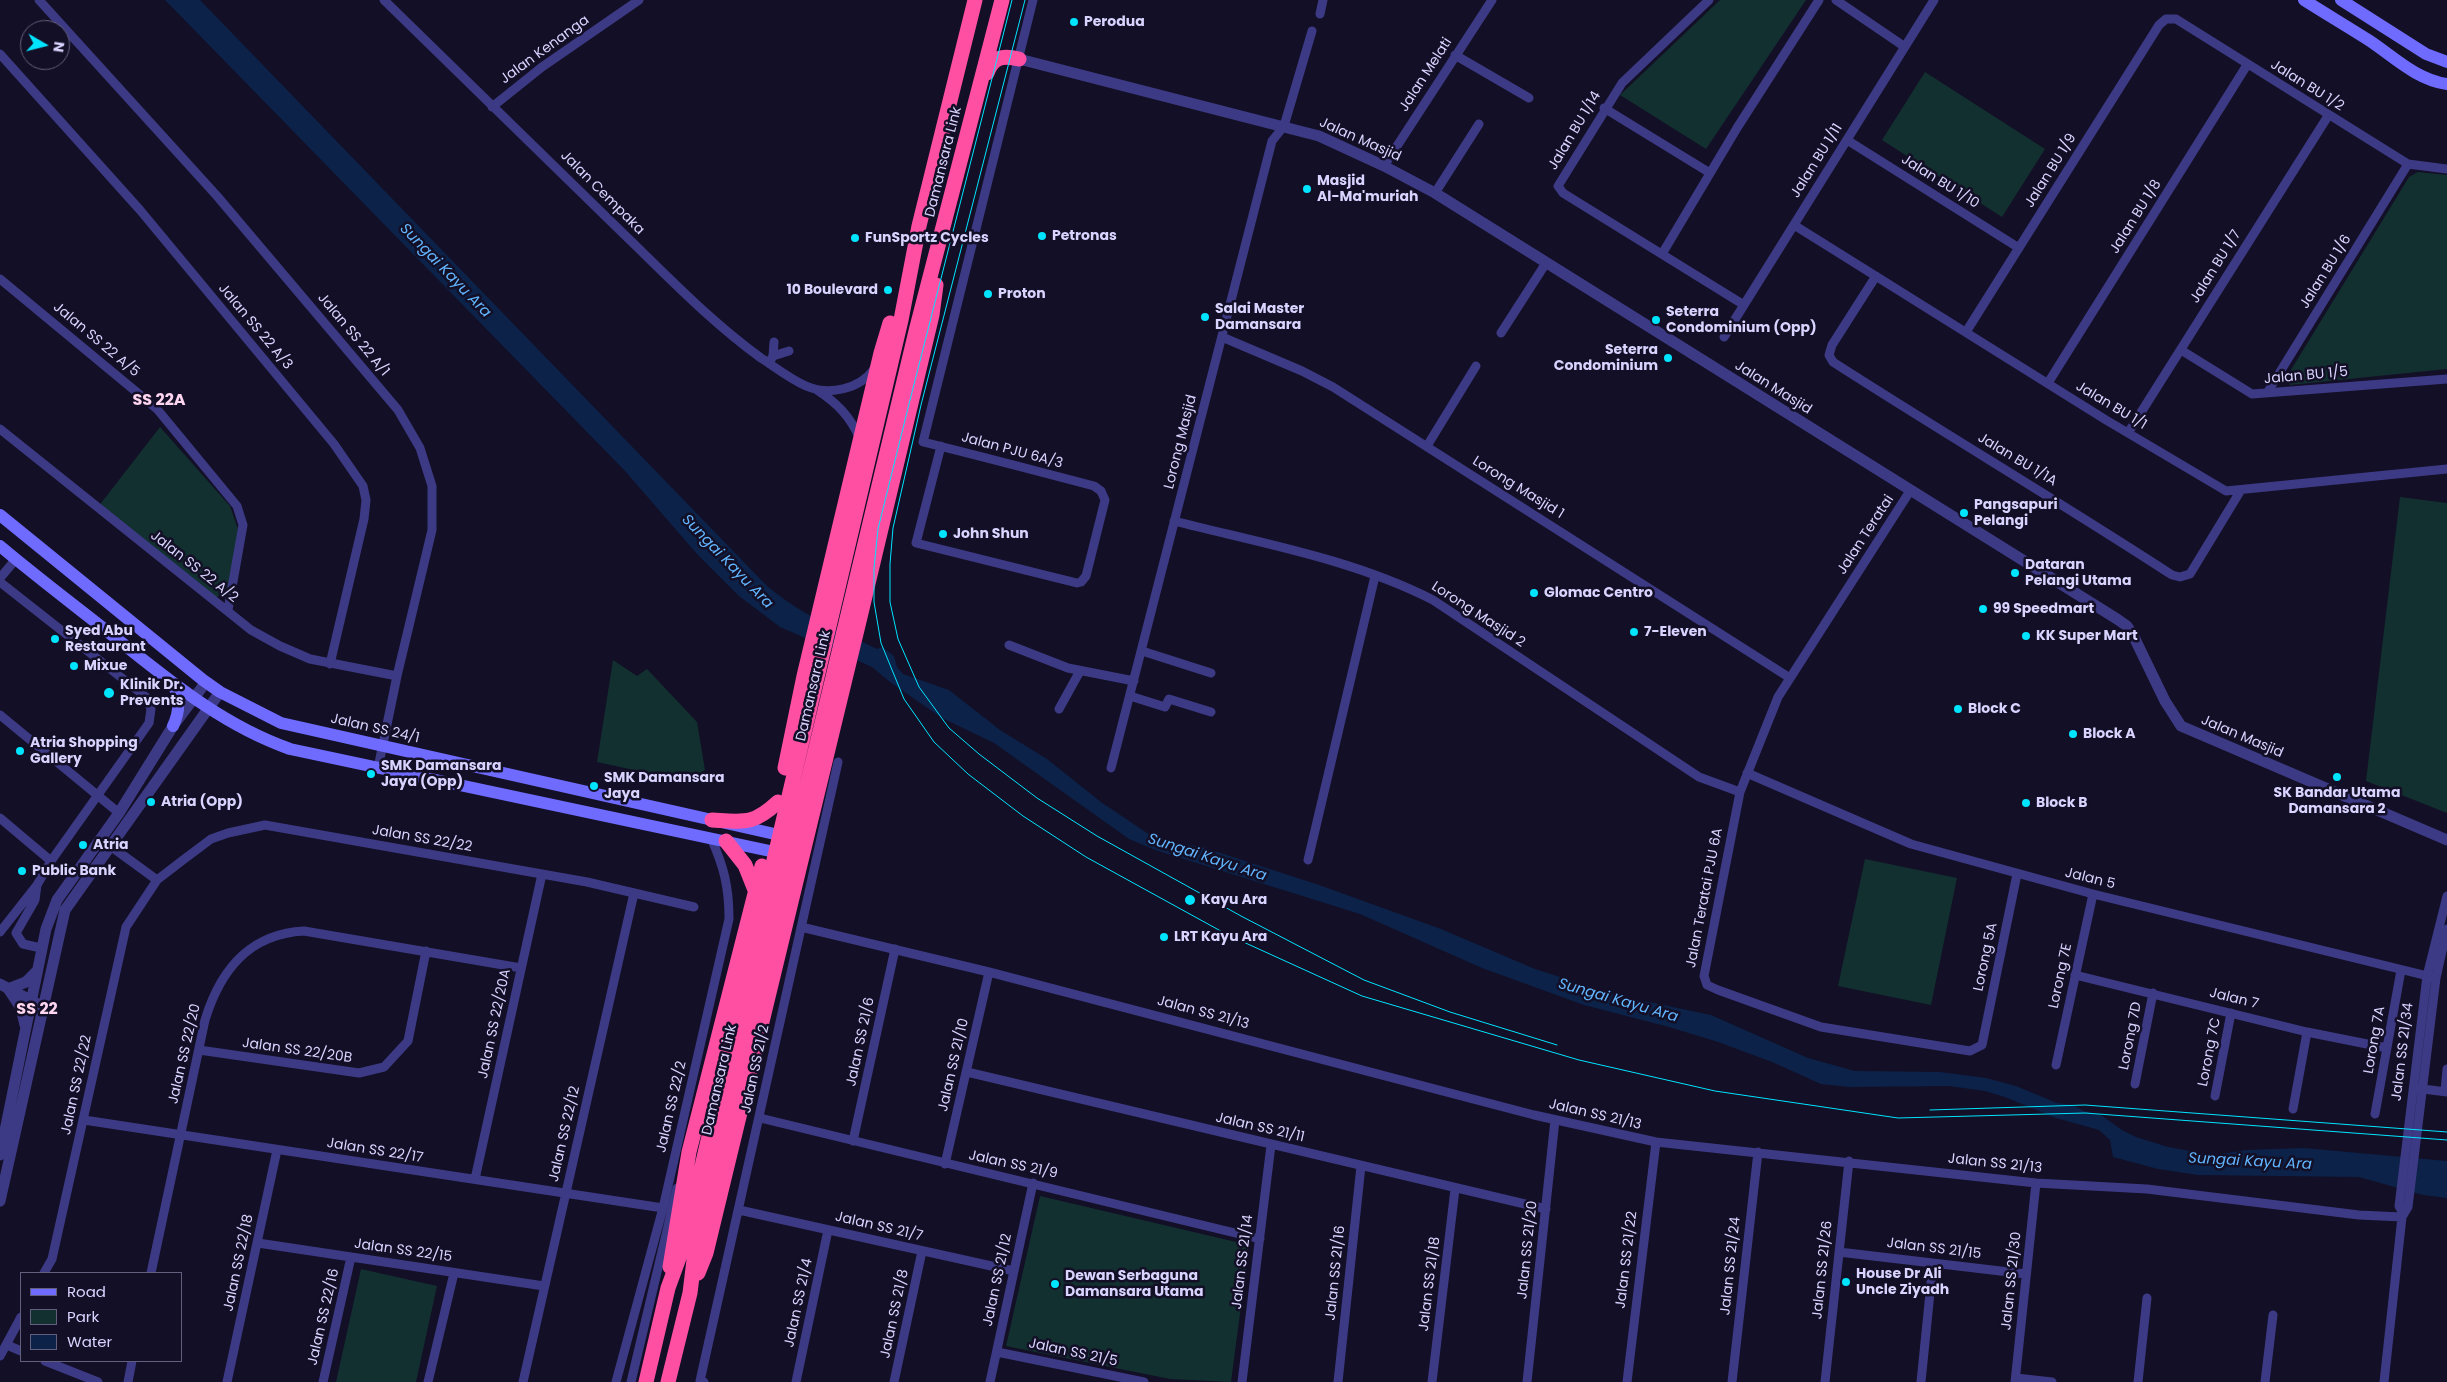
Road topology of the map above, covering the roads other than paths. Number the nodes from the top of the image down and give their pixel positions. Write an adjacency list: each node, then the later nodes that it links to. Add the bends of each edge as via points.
1 (40, 0): 82 (street, Jalan SS 22 A/1, via 230,212 398,410 420,448 432,486 432,530)
2 (384, 0): 27 (street, Jalan Cempaka)
3 (639, 0): 27 (street, Jalan Kenanga)
4 (975, 0): 39 (highway, Damansara Link)
5 (1002, 0): 26 (highway, Damansara Link)
6 (1033, 0): 21 (street)
7 (1323, 0): 15 (street)
8 (1492, 0): 20 (street, Jalan Melati)
9 (1710, 0): 28 (street, Jalan BU 1/14, via 1622,83)
10 (1819, 0): 36 (street)
11 (1836, 0): 18 (street)
12 (1934, 0): 18 (street, Jalan BU 1/11)
13 (2304, 0): 24 (main road, via 2415,73)
14 (2341, 0): 22 (main road, via 2426,54)
15 (1320, 14)
16 (2159, 25): 23 (street, Jalan BU 1/2, via 2166,18 2176,19); 41 (street, Jalan BU 1/9)
17 (1312, 32): 31 (street, Lorong Masjid)
18 (1905, 47): 32 (street, Jalan BU 1/11)
19 (0, 54): 79 (street, Jalan SS 22 A/3, via 140,210 334,444 363,486 366,500 364,519)
20 (1455, 55): 25 (street); 34 (street, Jalan Melati)
21 (1019, 59): 26 (highway, via 1008,56 992,62); 31 (street, Jalan Masjid); 64 (street, Jalan PJU 6A/3, via 923,442)
22 (2447, 62)
23 (2247, 65): 29 (street, Jalan BU 1/2); 58 (street, Jalan BU 1/8)
24 (2447, 84)
25 (1529, 98)
26 (976, 103): 40 (highway, Damansara Link)
27 (492, 107): 55 (street, Jalan Cempaka, via 723,330)
28 (1604, 108): 36 (street); 42 (street, Jalan BU 1/14, via 1558,186 1563,193)
29 (2328, 116): 33 (street, Jalan BU 1/2); 52 (street, Jalan BU 1/7)
30 (1479, 124): 37 (street)
31 (1284, 126): 34 (street, Jalan Masjid, via 1318,136); 49 (street, Lorong Masjid, via 1272,141)
32 (1847, 140): 38 (street, Jalan BU 1/11); 41 (street, Jalan BU 1/10)
33 (2408, 164): 35 (street, Jalan BU 1/2); 60 (street, Jalan BU 1/6)
34 (1384, 166): 37 (street, Jalan Masjid)
35 (2447, 169)
36 (1710, 173): 42 (street)
37 (1435, 193): 43 (street, Jalan Masjid)
38 (1794, 225): 44 (street, Jalan BU 1/1); 46 (street, Jalan BU 1/11)
39 (919, 226): 54 (highway); 187 (highway, Damansara Link, via 901,320)
40 (941, 239): 101 (highway, via 932,315); 187 (highway, Damansara Link)
41 (2019, 248): 47 (street, Jalan BU 1/9)
42 (1662, 254): 46 (street, Jalan BU 1/14)
43 (1546, 263): 48 (street); 68 (street, Jalan Masjid)
44 (1876, 276): 47 (street, Jalan BU 1/1); 67 (street, Jalan BU 1/1A, via 1832,345 1829,355 1833,362 2172,575 2190,574)
45 (0, 279): 76 (street, Jalan SS 22 A/5, via 157,408 237,506 243,526)
46 (1744, 305): 50 (street, Jalan BU 1/11)
47 (1966, 332): 58 (street, Jalan BU 1/1)
48 (1501, 333)
49 (1222, 337): 65 (street, Lorong Masjid 1, via 1302,370); 70 (street, Lorong Masjid)
50 (1724, 337)
51 (774, 342): 55 (street)
52 (2181, 350): 60 (street, Jalan BU 1/5, via 2252,394); 62 (street, Jalan BU 1/7)
53 (789, 351): 55 (street)
54 (881, 353): 59 (street, Jalan Cempaka, via 874,370 860,382 835,391); 63 (highway)
55 (771, 359): 59 (street, Jalan Cempaka)
56 (1476, 366): 65 (street)
57 (2447, 379): 60 (street, Jalan BU 1/5)
58 (2048, 383): 62 (street, Jalan BU 1/1)
59 (814, 388): 63 (street, Jalan Cempaka, via 836,402)
60 (2267, 393)
61 (0, 429): 76 (street, Jalan SS 22 A/2)
62 (2128, 433): 67 (street, Jalan BU 1/1, via 2226,491)
63 (860, 440): 99 (highway, via 804,676)
64 (941, 446): 64 (street, Jalan PJU 6A/3, via 916,543 1081,582 1086,576 1105,500 1101,491 1094,486)
65 (1427, 446): 83 (street, Lorong Masjid 1)
66 (2447, 467): 67 (street, Jalan BU 1/1)
67 (2241, 490)
68 (1910, 491): 83 (street, Jalan Teratai); 110 (street, Jalan Masjid, via 2127,626 2172,715 2181,726)
69 (0, 515): 85 (main road, Jalan SS 24/1)
70 (1174, 521): 73 (street, Lorong Masjid 2); 78 (street, Lorong Masjid)
71 (0, 546): 72 (main road)
72 (16, 559): 74 (street); 86 (main road)
73 (1375, 576): 102 (street, Lorong Masjid 2, via 1400,583 1433,600 1698,777); 116 (street)
74 (0, 578)
75 (0, 582): 103 (street, via 146,697 151,709 149,723)
76 (228, 610): 79 (street, Jalan SS 22 A/2, via 251,630 280,646)
77 (1009, 645): 80 (street)
78 (1142, 651): 81 (street); 84 (street, Lorong Masjid)
79 (330, 664): 82 (street, Jalan SS 22 A/2)
80 (1080, 671): 84 (street); 91 (street)
81 (1211, 673)
82 (397, 676): 95 (street, Jalan SS 22 A/1)
83 (1790, 678): 100 (street, Jalan Teratai PJU 6A, via 1778,698)
84 (1134, 681): 88 (street, Lorong Masjid)
85 (206, 682): 87 (main road, Jalan SS 24/1); 89 (street)
86 (173, 684): 89 (main road); 94 (main road, via 178,696 179,714)
87 (220, 692): 90 (street); 95 (main road, Jalan SS 24/1, via 281,723)
88 (1130, 696): 92 (street, via 1165,708 1169,699); 98 (street, Lorong Masjid)
89 (194, 699): 90 (main road); 94 (street)
90 (208, 708): 97 (main road, via 290,749); 113 (street)
91 (1058, 709)
92 (1211, 712)
93 (0, 715): 103 (street)
94 (174, 726): 105 (street)
95 (382, 747): 97 (street, Jalan SS 22 A/1); 107 (main road, Jalan SS 24/1)
96 (838, 762): 127 (street, Jalan SS 21/2)
97 (378, 768): 109 (main road)
98 (1111, 768)
99 (785, 773): 101 (highway, via 788,788 798,797 812,795); 104 (highway)
100 (1747, 773): 102 (street, Jalan Teratai PJU 6A); 119 (street, Jalan 5, via 1911,844)
101 (818, 789): 112 (highway)
102 (1740, 792): 148 (street, Jalan Teratai PJU 6A, via 1707,956 1704,976 1707,985 1821,1027 1970,1051)
103 (97, 795): 105 (street); 117 (street)
104 (778, 802): 107 (highway, via 756,819 744,822); 108 (highway)
105 (119, 813): 131 (street, via 57,900)
106 (0, 818): 117 (street)
107 (712, 820): 108 (main road, Jalan SS 24/1)
108 (770, 833): 112 (main road, Jalan SS 24/1); 114 (highway)
109 (711, 838): 111 (main road); 180 (street, Jalan SS 22/2, via 725,874 729,919)
110 (2447, 840)
111 (726, 841): 114 (main road); 122 (highway, via 745,864)
112 (805, 841): 115 (highway)
113 (109, 845): 120 (street); 144 (street, via 66,910)
114 (766, 851): 115 (main road); 122 (highway)
115 (801, 858): 134 (highway)
116 (1308, 860)
117 (51, 861): 121 (street)
118 (542, 874): 120 (street, Jalan SS 22/22, via 266,826 212,839); 123 (street, Jalan SS 22/22); 135 (street, Jalan SS 22/20A)
119 (2018, 874): 124 (street, Jalan 5); 148 (street, Lorong 5A)
120 (157, 880): 161 (street, Jalan SS 22/22, via 126,927)
121 (37, 885): 129 (street); 131 (street, via 35,900 16,933 23,944)
122 (754, 890): 130 (highway)
123 (634, 893): 126 (street, Jalan SS 22/22); 178 (street, Jalan SS 22/12)
124 (2093, 894): 136 (street, Jalan 5); 139 (street, Lorong 7E)
125 (2447, 896): 140 (street, Jalan SS 21/34)
126 (694, 907)
127 (801, 927): 132 (street, Jalan SS 21/13); 160 (street, Jalan SS 21/2)
128 (2447, 929): 140 (street, Jalan SS 21/34)
129 (0, 932)
130 (741, 944): 134 (highway, via 755,926 767,924 777,933); 168 (highway)
131 (41, 948): 137 (street)
132 (895, 949): 138 (street, Jalan SS 21/13); 164 (street, Jalan SS 21/6)
133 (426, 951): 135 (street, Jalan SS 22/20); 150 (street, Jalan SS 22/20, via 304,931 272,938 239,957 220,981 205,1020); 150 (street, Jalan SS 22/20B, via 408,1041 384,1068 359,1073)
134 (780, 952): 199 (highway, via 706,1253)
135 (521, 968): 174 (street, Jalan SS 22/20A)
136 (2402, 970): 140 (street, Jalan 5); 149 (street, Lorong 7A)
137 (36, 971): 141 (street, via 26,982); 143 (street)
138 (989, 972): 153 (street, Jalan SS 21/10); 162 (street, Jalan SS 21/13)
139 (2075, 975): 142 (street, Jalan 7); 151 (street, Lorong 7E)
140 (2431, 977): 155 (street, Jalan SS 21/34)
141 (4, 986): 143 (street); 146 (street, via 20,1008)
142 (2153, 993): 145 (street, Jalan 7); 154 (street, Lorong 7D)
143 (32, 1000): 144 (street); 146 (street)
144 (44, 1006): 179 (street)
145 (2231, 1013): 147 (street, Jalan 7); 157 (street, Lorong 7C)
146 (26, 1030): 170 (street)
147 (2307, 1032): 149 (street, Jalan 7); 158 (street)
148 (1982, 1045)
149 (2387, 1048): 159 (street, Lorong 7A)
150 (199, 1050): 163 (street, Jalan SS 22/20)
151 (2056, 1065)
152 (2447, 1069): 156 (street)
153 (967, 1072): 166 (street, Jalan SS 21/11); 172 (street, Jalan SS 21/10)
154 (2135, 1084)
155 (2417, 1088): 156 (street); 183 (street, Jalan SS 21/34)
156 (2446, 1092)
157 (2215, 1096)
158 (2294, 1109)
159 (2375, 1114)
160 (760, 1118): 164 (street, Jalan SS 21/9); 182 (street, Jalan SS 21/2)
161 (84, 1120): 163 (street, Jalan SS 22/17); 193 (street, Jalan SS 22/22, via 52,1259)
162 (1555, 1120): 165 (street, Jalan SS 21/13); 181 (street, Jalan SS 21/20)
163 (181, 1135): 167 (street, Jalan SS 22/17); 194 (street, Jalan SS 22/20)
164 (853, 1141): 172 (street, Jalan SS 21/9)
165 (1656, 1142): 169 (street, Jalan SS 21/13); 229 (street, Jalan SS 21/22)
166 (1271, 1145): 173 (street, Jalan SS 21/11); 185 (street, Jalan SS 21/14)
167 (277, 1150): 174 (street, Jalan SS 22/17); 186 (street, Jalan SS 22/18)
168 (689, 1152): 198 (highway, via 672,1245); 218 (street, via 672,1204)
169 (1758, 1152): 171 (street, Jalan SS 21/13); 230 (street, Jalan SS 21/24)
170 (0, 1155)
171 (1849, 1162): 175 (street, Jalan SS 21/13); 189 (street, Jalan SS 21/26)
172 (945, 1164): 176 (street, Jalan SS 21/9)
173 (1361, 1166): 177 (street, Jalan SS 21/11); 226 (street, Jalan SS 21/16)
174 (475, 1179): 178 (street, Jalan SS 22/17)
175 (2036, 1183): 183 (street, Jalan SS 21/13, via 2147,1189 2359,1215); 196 (street, Jalan SS 21/30)
176 (1033, 1184): 185 (street, Jalan SS 21/9); 192 (street, Jalan SS 21/12)
177 (1456, 1189): 181 (street, Jalan SS 21/11); 227 (street, Jalan SS 21/18)
178 (566, 1193): 180 (street, Jalan SS 22/17); 197 (street, Jalan SS 22/12)
179 (0, 1201)
180 (663, 1208): 217 (street, Jalan SS 22/2)
181 (1546, 1209): 228 (street, Jalan SS 21/20)
182 (738, 1210): 184 (street, Jalan SS 21/7); 210 (street, Jalan SS 21/2)
183 (2403, 1211): 236 (street, Jalan SS 21/34)
184 (828, 1230): 188 (street, Jalan SS 21/7); 221 (street, Jalan SS 21/4)
185 (1260, 1239): 225 (street, Jalan SS 21/14)
186 (258, 1243): 190 (street, Jalan SS 22/15); 213 (street, Jalan SS 22/18)
187 (689, 1250): 198 (highway, Damansara Link); 199 (highway, Damansara Link)
188 (922, 1251): 192 (street, Jalan SS 21/7); 222 (street, Jalan SS 21/8)
189 (1839, 1252): 191 (street, Jalan SS 21/15); 231 (street, Jalan SS 21/26)
190 (351, 1257): 195 (street, Jalan SS 22/15); 214 (street, Jalan SS 22/16)
191 (1933, 1263): 196 (street, Jalan SS 21/15); 232 (street)
192 (1014, 1271): 205 (street, Jalan SS 21/12)
193 (45, 1272)
194 (151, 1272)
195 (454, 1273): 197 (street, Jalan SS 22/15); 215 (street)
196 (2026, 1274): 209 (street, Jalan SS 21/30)
197 (544, 1286): 216 (street, Jalan SS 22/12)
198 (668, 1288): 219 (highway, Damansara Link)
199 (690, 1293): 220 (highway, Damansara Link)
200 (2147, 1298): 234 (street)
201 (2273, 1315): 235 (street)
202 (20, 1319): 203 (street)
203 (7, 1345): 204 (street); 206 (street)
204 (20, 1351)
205 (997, 1352): 223 (street, Jalan SS 21/12); 224 (street, Jalan SS 21/5)
206 (0, 1356)
207 (48, 1362): 211 (street)
208 (132, 1362): 212 (street)
209 (2015, 1380): 233 (street)
210 (702, 1381)
211 (98, 1382)
212 (128, 1382)
213 (227, 1382)
214 (323, 1382)
215 (428, 1382)
216 (523, 1382)
217 (616, 1382)
218 (631, 1382)
219 (646, 1382)
220 (668, 1382)
221 (796, 1382)
222 (894, 1382)
223 (990, 1382)
224 (1144, 1382)
225 (1242, 1382)
226 (1338, 1382)
227 (1432, 1382)
228 (1527, 1382)
229 (1628, 1382)
230 (1732, 1382)
231 (1825, 1382)
232 (1921, 1382)
233 (2052, 1382)
234 (2138, 1382)
235 (2265, 1382)
236 (2384, 1382)

